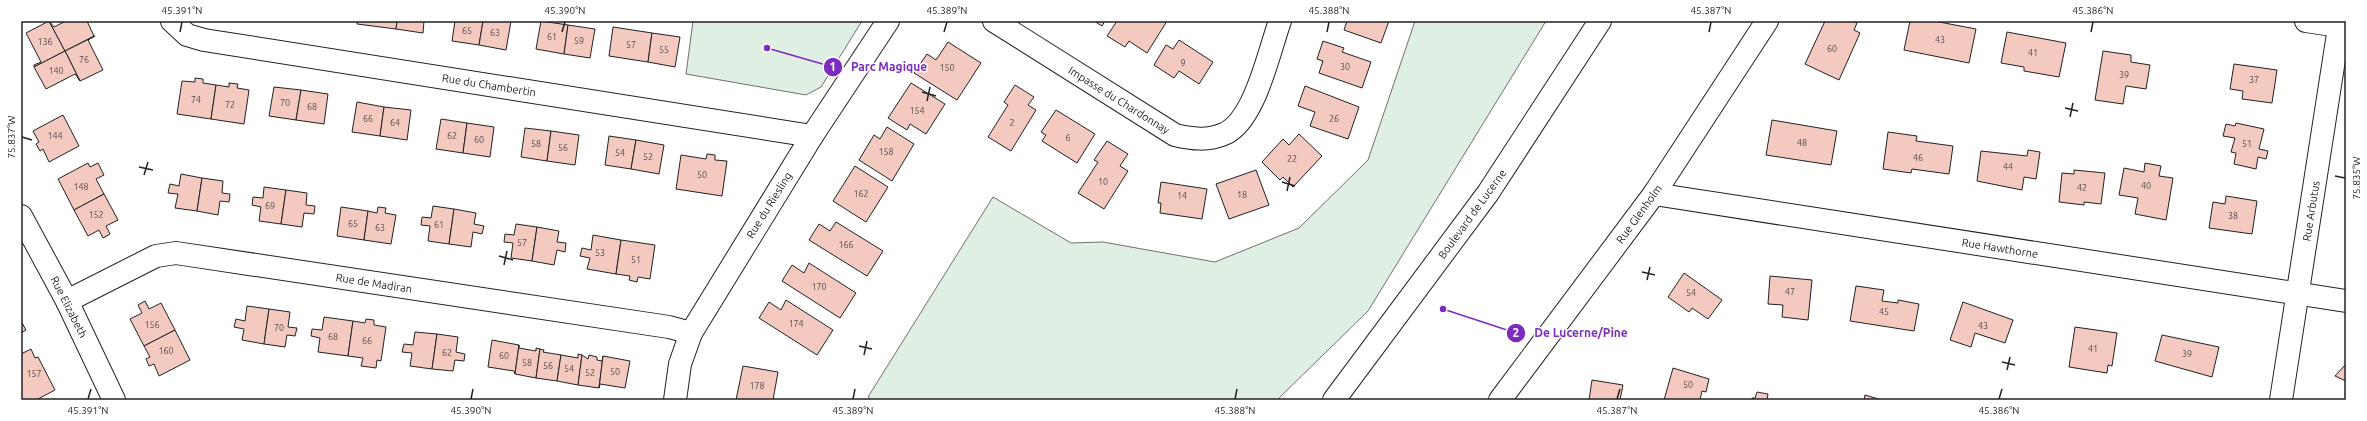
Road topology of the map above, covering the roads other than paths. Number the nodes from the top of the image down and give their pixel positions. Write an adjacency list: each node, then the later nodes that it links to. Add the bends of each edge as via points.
1 (172, 21): 9 (street, Rue du Chambertin, via 187,34 204,40)
2 (888, 21): 9 (street, Rue du Riesling)
3 (994, 21): 4 (street, Impasse du Chardonnay, via 1176,135 1194,139 1225,134 1247,111)
4 (1280, 21)
5 (1600, 21): 16 (street, Boulevard de Lucerne, via 1488,193)
6 (1767, 21): 10 (street, Rue Glenholm)
7 (2306, 21): 8 (street)
8 (2342, 25): 12 (street, Rue Arbutus)
9 (812, 136): 15 (street, Rue du Riesling)
10 (1654, 194): 12 (street, Rue Hawthorne); 19 (street, Rue Glenholm)
11 (21, 216): 13 (street, Rue Elizabeth)
12 (2298, 294): 14 (street, Rue Hawthorne); 20 (street, Rue Arbutus)
13 (67, 301): 15 (street, Rue de Madiran, via 156,256 176,253 669,327); 17 (street, Rue Elizabeth)
14 (2346, 301)
15 (691, 334): 18 (street, Rue du Riesling, via 680,364)
16 (1341, 398)
17 (114, 400)
18 (675, 400)
19 (1500, 400)
20 (2281, 400)

